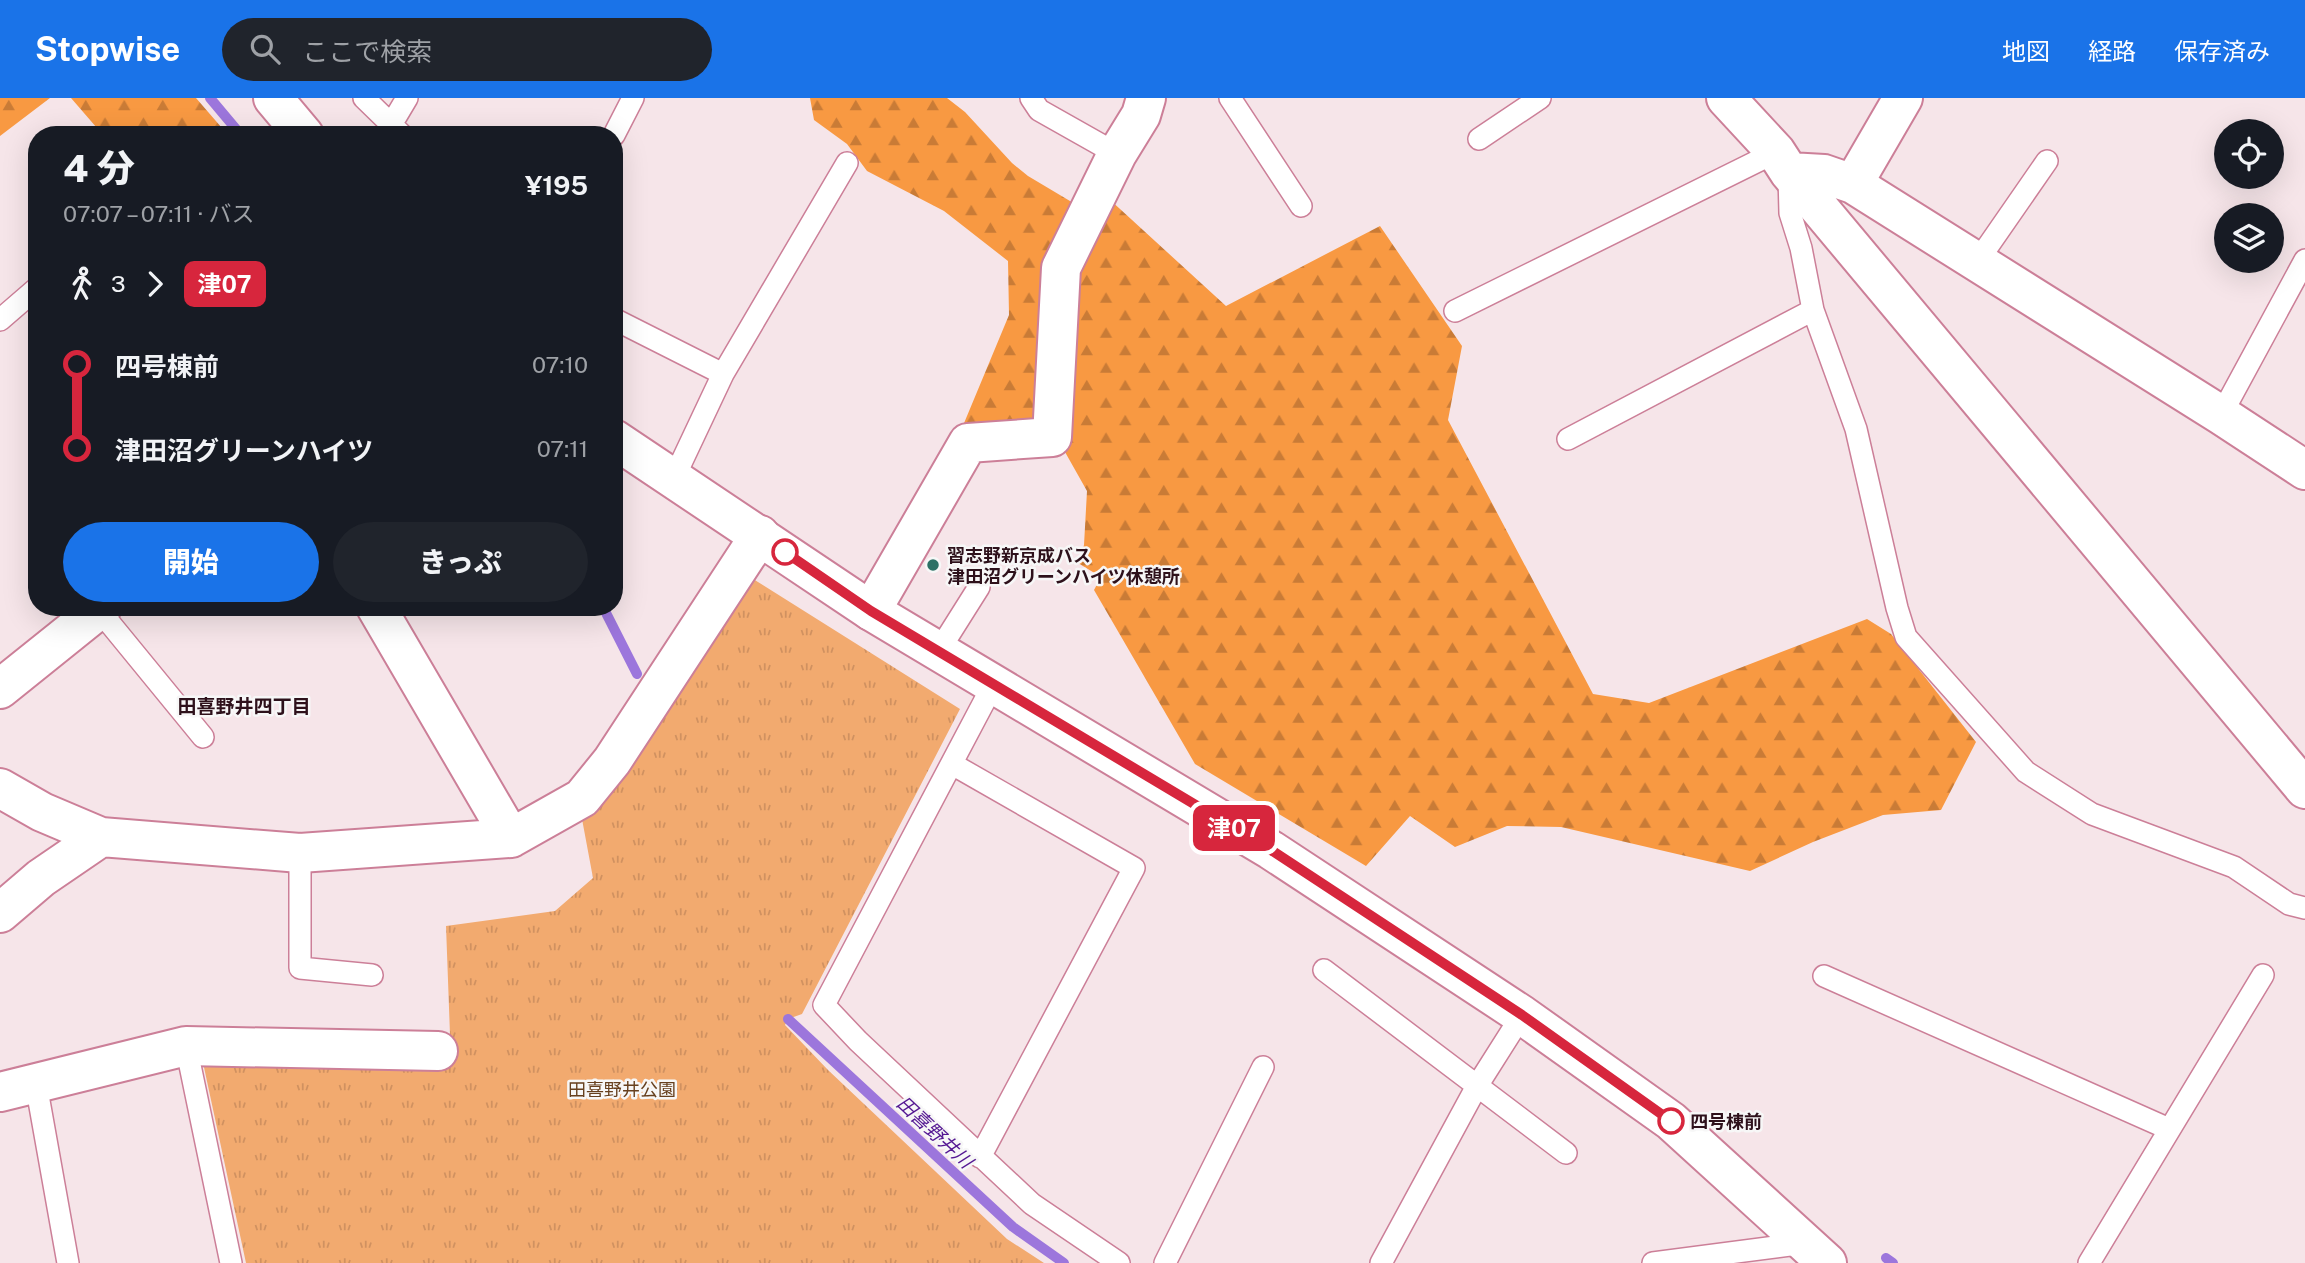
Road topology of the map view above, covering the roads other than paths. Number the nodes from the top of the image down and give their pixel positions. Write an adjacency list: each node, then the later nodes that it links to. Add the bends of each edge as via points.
1 (273, 98): 11 (street)
2 (364, 98): 12 (lane)
3 (407, 98): 13 (lane)
4 (632, 98): 14 (lane)
5 (1031, 98): 16 (lane, via 1039,110)
6 (1146, 98): 16 (street)
7 (1230, 98): 21 (lane)
8 (1540, 98): 15 (lane)
9 (1726, 98): 18 (street)
10 (1903, 98): 20 (street)
11 (296, 126)
12 (388, 126)
13 (395, 126)
14 (618, 126)
15 (1479, 139)
16 (1117, 155): 37 (street, via 1061,268 1052,437 968,443)
17 (2047, 161): 23 (lane)
18 (1783, 162): 20 (street); 25 (lane); 26 (lane); 47 (street)
19 (847, 163): 29 (lane)
20 (1853, 184): 23 (street)
21 (1301, 206)
22 (2305, 260): 30 (lane)
23 (1977, 262): 30 (street)
24 (28, 296): 27 (lane)
25 (1813, 310): 31 (lane); 51 (lane, via 1856,429 1906,637 2026,772 2092,814 2234,867 2289,904)
26 (1455, 311)
27 (0, 320)
28 (623, 324): 29 (lane)
29 (723, 374): 34 (lane)
30 (2221, 415): 33 (street)
31 (1568, 439)
32 (623, 445): 34 (street)
33 (2305, 470)
34 (673, 480): 35 (street)
35 (760, 535): 37 (street); 49 (street, via 612,761 582,798)
36 (979, 587): 41 (lane)
37 (871, 611): 41 (street)
38 (90, 616): 43 (street)
39 (106, 616): 44 (lane)
40 (381, 616): 49 (street)
41 (938, 652): 42 (street)
42 (993, 685): 45 (lane); 57 (street, via 1271,850)
43 (0, 689)
44 (203, 737)
45 (952, 764): 65 (lane, via 824,1005); 65 (lane, via 1135,868)
46 (0, 788): 48 (street)
47 (2305, 789)
48 (102, 837): 50 (street); 52 (street, via 41,878)
49 (511, 838): 50 (street)
50 (300, 853): 54 (lane, via 300,968)
51 (2305, 908)
52 (0, 913)
53 (1324, 970): 61 (lane)
54 (372, 975)
55 (2263, 975): 63 (lane)
56 (1824, 976): 63 (lane)
57 (1522, 1015): 61 (lane); 66 (street, via 1671,1121)
58 (186, 1046): 59 (street); 62 (street); 68 (lane)
59 (438, 1051)
60 (1263, 1067): 70 (lane)
61 (1477, 1086): 64 (lane); 71 (lane)
62 (18, 1088): 67 (lane)
63 (2169, 1129): 73 (lane)
64 (1566, 1153)
65 (980, 1157): 69 (lane, via 1032,1204)
66 (1816, 1253): 72 (lane)
67 (68, 1263)
68 (231, 1263)
69 (1119, 1263)
70 (1165, 1263)
71 (1381, 1263)
72 (1653, 1263)
73 (2089, 1263)

